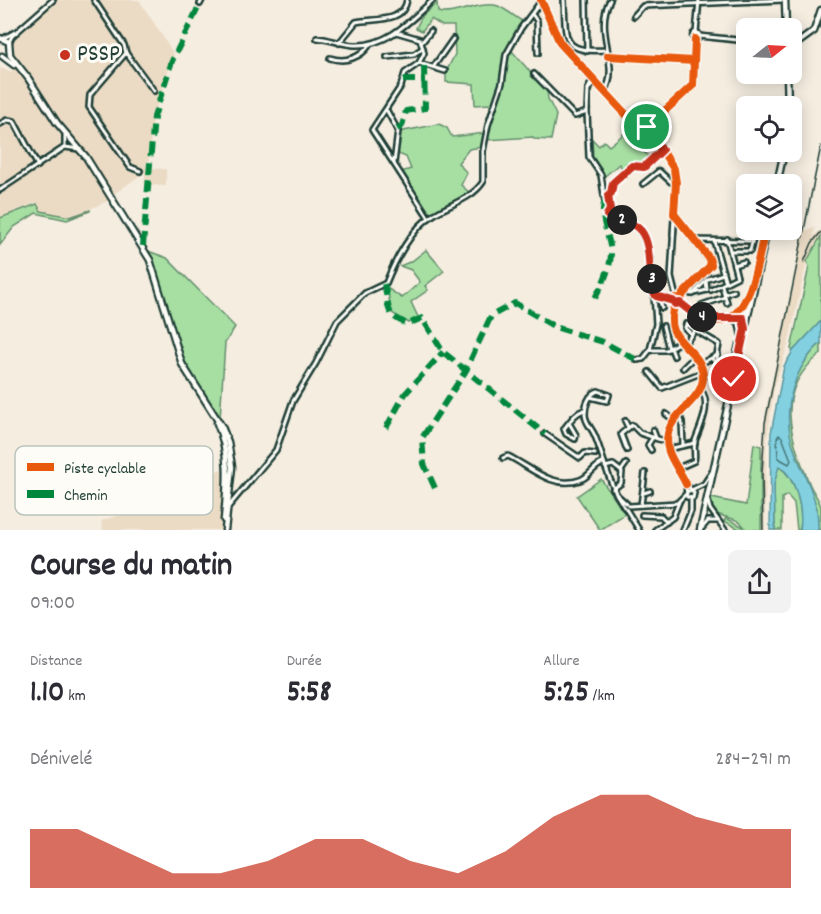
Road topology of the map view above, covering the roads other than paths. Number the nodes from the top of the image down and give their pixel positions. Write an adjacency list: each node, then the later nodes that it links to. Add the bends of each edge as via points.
1 (53, 0): 16 (street)
2 (94, 0): 33 (street)
3 (407, 0): 27 (street, via 394,17 356,22)
4 (433, 0): 18 (street)
5 (541, 0): 13 (street); 46 (street, via 560,43)
6 (564, 0): 31 (street, via 567,40 575,49)
7 (586, 0): 31 (street)
8 (610, 0): 30 (street, via 603,22)
9 (784, 0): 10 (street); 15 (main road)
10 (759, 1): 11 (street)
11 (698, 2): 14 (street, via 643,6); 19 (street)
12 (821, 10): 22 (main road, via 814,31)
13 (532, 14): 34 (street, via 537,21); 68 (street, via 506,55 483,151 483,182 472,193)
14 (634, 16)
15 (785, 18)
16 (19, 29): 20 (street); 25 (street)
17 (431, 31): 26 (street)
18 (396, 32): 26 (street); 28 (street)
19 (696, 36): 24 (street); 39 (street)
20 (2, 38): 25 (main road)
21 (317, 38): 27 (street)
22 (802, 38)
23 (453, 39): 41 (street)
24 (736, 40)
25 (9, 42): 32 (main road)
26 (422, 42): 29 (street)
27 (339, 43): 28 (street)
28 (370, 44): 38 (street, via 346,61)
29 (423, 48): 37 (street, via 414,54); 40 (street)
30 (607, 50): 31 (street); 36 (street)
31 (587, 51)
32 (9, 52): 35 (main road); 42 (main road)
33 (126, 53): 48 (street); 62 (street, via 90,95 88,103 130,167)
34 (538, 53)
35 (1, 56): 42 (main road)
36 (608, 56): 39 (street); 45 (street)
37 (387, 57)
38 (330, 58)
39 (694, 61): 53 (street, via 693,85)
40 (419, 63): 41 (street); 50 (street, via 406,71)
41 (434, 66): 43 (street)
42 (21, 69): 54 (main road)
43 (445, 71)
44 (534, 74): 51 (street, via 572,115 580,116)
45 (609, 80): 47 (street); 49 (street)
46 (595, 81): 47 (street); 51 (street, via 588,89)
47 (600, 86): 49 (street)
48 (153, 91)
49 (605, 92): 53 (street, via 633,122)
50 (387, 111): 60 (street, via 398,131); 60 (street, via 372,130)
51 (587, 111): 67 (street, via 589,157 602,175)
52 (0, 124): 58 (street, via 11,119 16,123)
53 (647, 127): 57 (street)
54 (62, 128): 55 (street); 56 (main road)
55 (65, 147): 56 (street); 59 (street)
56 (81, 150): 147 (main road, via 146,253 182,364 225,432 230,450)
57 (662, 150): 63 (street, via 672,165); 67 (street, via 644,167 632,166 613,183)
58 (34, 155): 59 (street); 61 (street)
59 (43, 163): 61 (street)
60 (394, 164): 68 (street)
61 (38, 166): 65 (street)
62 (140, 171)
63 (676, 183): 64 (street, via 659,171); 66 (street)
64 (643, 184)
65 (0, 190)
66 (674, 214): 69 (street); 70 (street)
67 (607, 215): 87 (street, via 629,222 642,232)
68 (429, 218): 147 (street, via 392,266 384,284 365,294 337,321 291,406 276,450)
69 (679, 223): 70 (street); 71 (street)
70 (674, 227): 71 (street); 92 (street, via 671,278)
71 (684, 229): 73 (street)
72 (727, 239): 75 (street); 76 (street); 77 (street)
73 (693, 240): 75 (street); 85 (street, via 710,259 711,266)
74 (764, 240): 91 (main road)
75 (714, 241): 80 (street)
76 (752, 241): 77 (street, via 750,251)
77 (730, 251): 79 (street)
78 (744, 262): 79 (street)
79 (734, 265): 82 (street, via 737,277)
80 (723, 274): 81 (street); 82 (street)
81 (706, 281): 88 (street); 88 (street, via 707,290)
82 (726, 283): 83 (street)
83 (722, 286): 84 (street); 89 (street)
84 (711, 290)
85 (686, 291): 88 (street); 92 (street)
86 (734, 291): 89 (street)
87 (655, 294): 90 (street); 103 (street, via 656,324)
88 (693, 294)
89 (725, 296): 93 (street); 94 (street)
90 (659, 297): 92 (street); 95 (street)
91 (751, 297): 96 (street); 97 (main road); 100 (main road)
92 (677, 301): 98 (street, via 703,317); 101 (street, via 672,323)
93 (727, 303)
94 (702, 304)
95 (662, 309)
96 (733, 315): 97 (street); 98 (street)
97 (744, 316): 98 (street); 100 (main road)
98 (727, 317): 100 (street, via 738,322)
99 (663, 326): 102 (street)
100 (743, 331): 136 (main road)
101 (681, 344): 102 (street); 105 (street); 107 (street, via 693,332 719,344 718,354)
102 (670, 348): 103 (street); 104 (street)
103 (650, 350): 106 (street)
104 (674, 356)
105 (694, 357): 107 (street); 108 (street)
106 (638, 360)
107 (700, 364): 110 (street)
108 (683, 368)
109 (650, 372): 110 (street, via 662,388)
110 (703, 372): 111 (street)
111 (700, 390): 115 (street); 124 (street, via 705,396 704,416)
112 (590, 397): 112 (street, via 598,391 608,393 609,399); 113 (street)
113 (585, 410): 118 (street); 134 (street)
114 (666, 414): 116 (street)
115 (679, 414): 116 (street); 125 (street)
116 (674, 420): 123 (street)
117 (625, 421): 119 (street)
118 (569, 423): 118 (street, via 564,431 575,440 576,435)
119 (628, 427): 122 (street); 128 (street, via 621,435)
120 (653, 430): 122 (street)
121 (545, 434): 130 (street, via 580,458 585,453)
122 (654, 437): 123 (street); 129 (street, via 648,447)
123 (667, 442): 126 (street)
124 (695, 443): 125 (street); 135 (street, via 694,463)
125 (683, 445): 126 (street)
126 (668, 449): 135 (street)
127 (505, 450): 131 (street)
128 (627, 450)
129 (651, 450)
130 (595, 454)
131 (508, 456): 132 (street); 134 (street, via 540,475 567,482 583,479)
132 (502, 458)
133 (626, 464): 137 (street)
134 (603, 465): 137 (street, via 613,465); 139 (street)
135 (678, 468): 142 (street)
136 (714, 468): 141 (main road); 142 (street, via 704,484)
137 (621, 471): 139 (street, via 621,483)
138 (645, 473): 143 (street)
139 (613, 489): 148 (street)
140 (650, 491): 143 (street)
141 (708, 491): 151 (street, via 709,507); 156 (main road)
142 (688, 492): 144 (street); 144 (street, via 695,494); 145 (street)
143 (644, 493): 146 (street)
144 (691, 498): 155 (street)
145 (679, 502): 146 (street); 150 (street)
146 (641, 505): 148 (street)
147 (227, 506): 152 (main road)
148 (626, 506): 153 (street)
149 (642, 515): 150 (street, via 661,516)
150 (667, 522): 154 (street)
151 (724, 528): 156 (street, via 712,520)
152 (224, 530)
153 (639, 530)
154 (655, 530)
155 (682, 530)
156 (701, 530)

